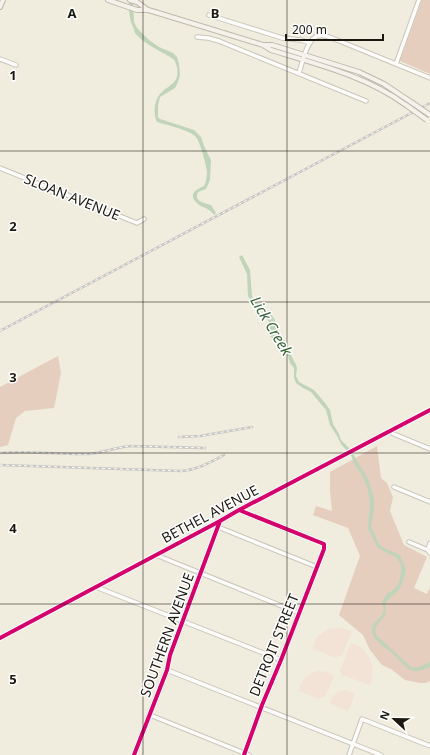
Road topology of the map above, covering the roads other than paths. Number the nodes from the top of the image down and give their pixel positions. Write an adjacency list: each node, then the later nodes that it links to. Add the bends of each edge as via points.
1 (3, 0): 5 (main road)
2 (108, 0): 6 (main road, via 137,10)
3 (130, 0): 6 (main road)
4 (419, 0): 14 (street)
5 (0, 7)
6 (148, 10): 10 (main road)
7 (209, 15): 9 (street, via 282,38)
8 (197, 37): 16 (street, via 219,41)
9 (310, 43): 11 (street); 14 (street, via 317,36 324,35)
10 (263, 45): 11 (main road, via 272,44); 13 (main road)
11 (305, 55): 13 (street); 19 (main road, bridge, via 371,77)
12 (0, 59): 15 (street)
13 (303, 60): 16 (street); 20 (main road, bridge, via 368,82)
14 (396, 64): 17 (street)
15 (16, 65)
16 (299, 73): 18 (street)
17 (430, 78)
18 (366, 101)
19 (430, 115)
20 (428, 121)
21 (0, 168): 22 (street, SLOAN AVENUE, via 137,223)
22 (144, 219)
23 (430, 410): 24 (street, BETHEL AVENUE)
24 (389, 432): 25 (street); 28 (street, BETHEL AVENUE)
25 (430, 449)
26 (394, 487): 27 (street)
27 (430, 502)
28 (239, 510): 29 (street, BETHEL AVENUE); 35 (street, DETROIT STREET, via 324,544)
29 (220, 521): 30 (street, SOUTHERN AVENUE); 34 (street, BETHEL AVENUE)
30 (218, 527): 35 (street); 36 (street, SOUTHERN AVENUE)
31 (409, 542): 33 (street)
32 (430, 543): 33 (street)
33 (429, 551)
34 (156, 555): 36 (street); 37 (street, BETHEL AVENUE)
35 (317, 567): 38 (street, DETROIT STREET)
36 (200, 573): 38 (street); 39 (street, SOUTHERN AVENUE)
37 (96, 587): 39 (street); 40 (street, BETHEL AVENUE)
38 (299, 613): 41 (street, DETROIT STREET)
39 (182, 621): 41 (street); 42 (street, SOUTHERN AVENUE)
40 (0, 638)
41 (281, 660): 43 (street, DETROIT STREET)
42 (167, 670): 43 (street); 44 (street, SOUTHERN AVENUE)
43 (261, 708): 45 (street); 47 (street, DETROIT STREET)
44 (150, 715): 47 (street); 48 (street, SOUTHERN AVENUE)
45 (353, 744): 46 (street, via 362,719); 50 (street); 51 (street)
46 (430, 746)
47 (244, 754): 49 (street)
48 (134, 755)
49 (249, 755)
50 (349, 755)
51 (380, 755)

